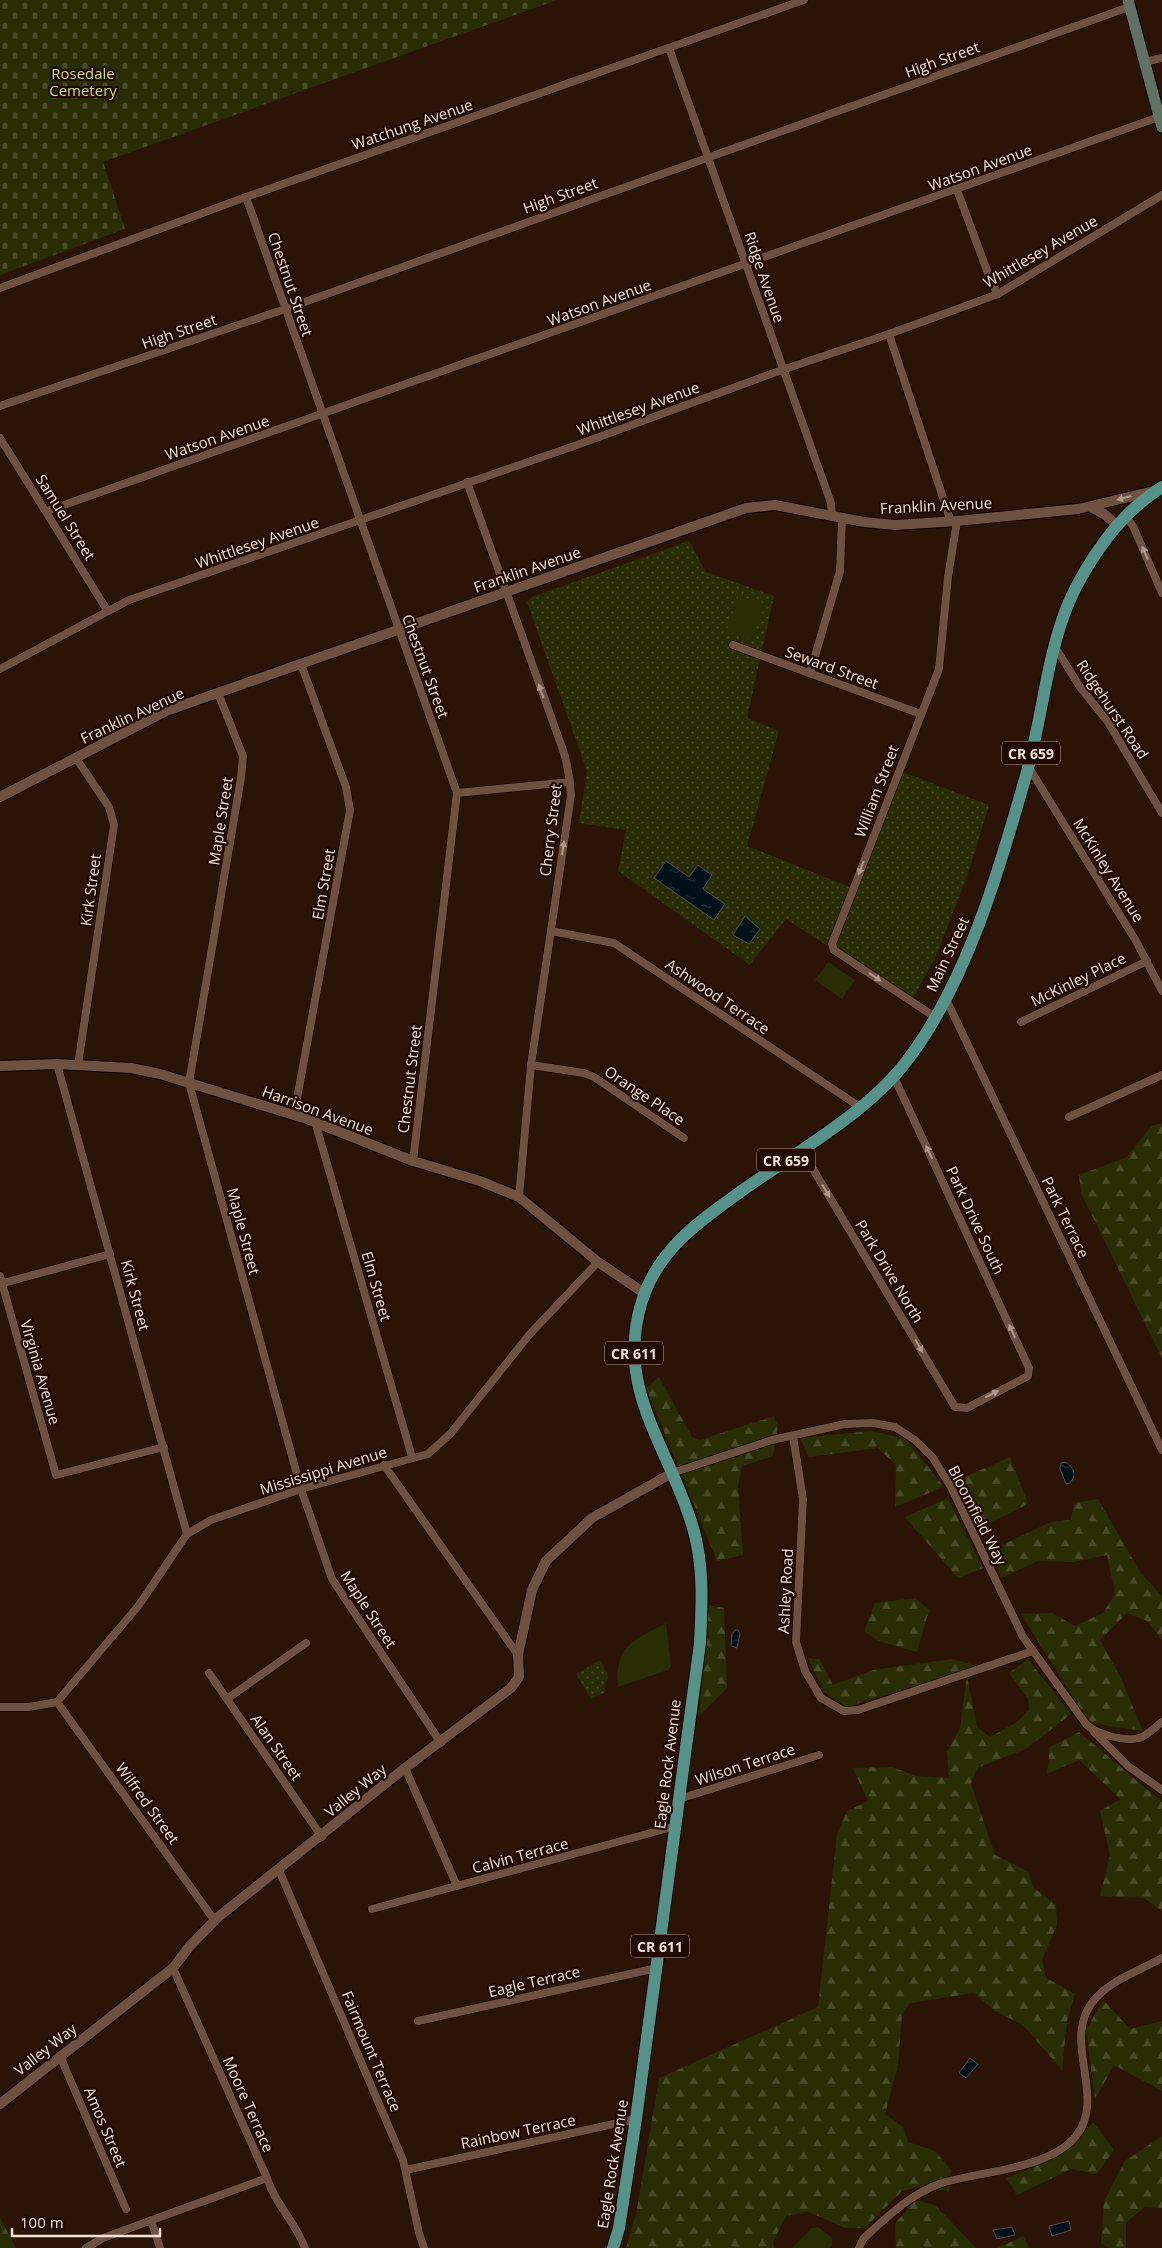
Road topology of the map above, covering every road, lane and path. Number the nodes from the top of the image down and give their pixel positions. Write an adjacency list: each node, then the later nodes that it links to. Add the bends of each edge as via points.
1 (804, 0): 3 (street, Watchung Avenue)
2 (1128, 3): 5 (main road); 7 (street, High Street)
3 (669, 48): 7 (street, Ridge Avenue); 10 (street, Watchung Avenue)
4 (1162, 58): 5 (street)
5 (1145, 62): 6 (main road)
6 (1161, 122): 8 (street, Watson Avenue)
7 (708, 156): 11 (street, Ridge Avenue); 14 (street, High Street)
8 (957, 190): 11 (street, Watson Avenue); 13 (street)
9 (1162, 195): 13 (street, Whittlesey Avenue)
10 (246, 197): 12 (street, Watchung Avenue); 14 (street, Chestnut Street)
11 (745, 264): 16 (street, Ridge Avenue); 18 (street, Watson Avenue)
12 (0, 288)
13 (998, 294): 15 (street, Whittlesey Avenue)
14 (285, 309): 17 (street, High Street); 18 (street, Chestnut Street)
15 (889, 334): 16 (street, Whittlesey Avenue); 27 (street, William Street)
16 (782, 370): 20 (street, Whittlesey Avenue); 24 (street, Ridge Avenue)
17 (0, 406)
18 (322, 414): 23 (street, Watson Avenue); 26 (street, Chestnut Street)
19 (0, 438): 23 (street, Samuel Street)
20 (467, 482): 26 (street, Whittlesey Avenue); 28 (street, Cherry Street)
21 (1160, 489): 22 (street, Franklin Avenue, one-way to 22); 25 (main road, Main Street / CR 659)
22 (1091, 507): 25 (street); 27 (street, Franklin Avenue)
23 (46, 511): 30 (street, Samuel Street)
24 (837, 517): 27 (street, Franklin Avenue, via 895,525); 28 (street, Franklin Avenue, via 774,505 746,508); 36 (street, Ridge Avenue, via 840,571)
25 (1121, 520): 29 (street, one-way to 25, via 1133,526); 33 (main road, Main Street / CR 659, via 1079,580 1067,606)
26 (360, 521): 30 (street, Whittlesey Avenue); 31 (street, Chestnut Street)
27 (954, 521): 38 (street, William Street, via 939,669)
28 (505, 592): 31 (street, Franklin Avenue); 41 (street, Cherry Street, one-way to 28, via 563,750)
29 (1162, 592)
30 (108, 610): 35 (street, Whittlesey Avenue)
31 (399, 629): 34 (street, Franklin Avenue); 42 (street, Chestnut Street)
32 (734, 645): 36 (street, Seward Street)
33 (1056, 647): 40 (main road, Main Street / CR 659); 44 (street, Ridgehurst Road, via 1080,687 1108,722)
34 (301, 664): 37 (street, Franklin Avenue); 59 (street, Elm Street, via 346,787 350,810)
35 (0, 668)
36 (810, 673): 38 (street, Seward Street)
37 (218, 693): 39 (street, Franklin Avenue, via 166,711); 57 (street, Maple Street, via 243,756)
38 (921, 714): 49 (street, William Street, one-way to 49, via 832,944 834,950)
39 (76, 758): 43 (street, Franklin Avenue); 52 (street, Kirk Street, via 109,807 114,824)
40 (1028, 766): 46 (street, McKinley Avenue); 48 (main road, Main Street / CR 659, via 986,905)
41 (570, 782): 42 (street); 45 (street, Cherry Street, one-way to 41, via 571,795)
42 (457, 793): 64 (street, Chestnut Street)
43 (0, 797)
44 (1162, 813)
45 (551, 931): 53 (street, Cherry Street); 58 (street, Ashwood Terrace, via 614,943)
46 (1147, 961): 47 (street, McKinley Avenue); 50 (street, McKinley Place)
47 (1162, 991)
48 (946, 997): 49 (main road, Main Street / CR 659); 73 (street, Park Terrace)
49 (935, 1017): 56 (main road, Main Street / CR 659)
50 (1021, 1022)
51 (57, 1064): 52 (street, Harrison Avenue); 54 (street, Harrison Avenue); 66 (street, Kirk Street)
52 (78, 1065): 57 (street, Harrison Avenue, via 131,1068)
53 (531, 1065): 62 (street, Orange Place, via 594,1077); 65 (street, Cherry Street)
54 (0, 1066)
55 (1162, 1075): 60 (street)
56 (894, 1077): 58 (main road, Main Street / CR 659); 70 (street, Park Drive South, one-way to 56, via 967,1408 1028,1376 1029,1368)
57 (189, 1083): 59 (street, Harrison Avenue); 77 (street, Maple Street)
58 (860, 1107): 63 (main road, Main Street / CR 659)
59 (294, 1115): 61 (street, Harrison Avenue)
60 (1069, 1118)
61 (316, 1122): 64 (street, Harrison Avenue); 74 (street, Elm Street)
62 (684, 1138)
63 (801, 1149): 69 (main road, Main Street / CR 659, via 685,1233 659,1263); 70 (street, Park Drive North, one-way to 70)
64 (413, 1162): 65 (street, Harrison Avenue, via 480,1181)
65 (519, 1197): 67 (street, Harrison Avenue)
66 (110, 1254): 68 (street); 72 (street, Kirk Street)
67 (598, 1262): 69 (street); 74 (street, Mississippi Avenue, via 529,1335 440,1444 428,1454)
68 (1, 1281): 72 (street, Virginia Avenue, via 56,1475)
69 (644, 1293): 76 (main road, Eagle Rock Avenue / CR 611, via 633,1346 637,1386)
70 (955, 1407)
71 (793, 1436): 76 (street, Bloomfield Way); 80 (street, Bloomfield Way, via 845,1424 873,1424 895,1427 915,1440 933,1458 951,1487 1023,1637); 80 (street, Ashley Road, via 803,1499 796,1642 805,1671 822,1698 844,1712 858,1710)
72 (164, 1448): 78 (street, Kirk Street)
73 (1162, 1450)
74 (412, 1457): 75 (street, Mississippi Avenue)
75 (384, 1465): 77 (street, Mississippi Avenue); 81 (street)
76 (672, 1472): 81 (street, Valley Way, via 592,1518 546,1562 532,1590); 92 (main road, Eagle Rock Avenue / CR 611, via 693,1526 702,1586 700,1643)
77 (301, 1489): 78 (street, Mississippi Avenue, via 211,1520); 88 (street, Maple Street, via 332,1579)
78 (187, 1534): 84 (street, Mississippi Avenue, via 139,1605)
79 (306, 1643): 83 (street)
80 (1033, 1651): 87 (street, Bloomfield Way)
81 (518, 1655): 88 (street, Valley Way, via 519,1677 511,1688)
82 (209, 1673): 83 (street, Alan Street)
83 (227, 1699): 94 (street, Alan Street)
84 (57, 1702): 85 (street, via 29,1707); 98 (street, Wilfred Street)
85 (0, 1707)
86 (1162, 1722): 87 (street, via 1139,1738)
87 (1092, 1731): 91 (street, Bloomfield Way, via 1128,1766)
88 (441, 1742): 90 (street, Valley Way)
89 (819, 1755): 92 (street, Wilson Terrace)
90 (405, 1768): 94 (street, Valley Way); 96 (street)
91 (1162, 1790)
92 (679, 1799): 93 (main road, Eagle Rock Avenue / CR 611)
93 (676, 1826): 96 (street, Calvin Terrace); 101 (main road, Eagle Rock Avenue / CR 611)
94 (322, 1836): 95 (street, Valley Way)
95 (279, 1870): 98 (street, Valley Way); 106 (street, Fairmount Terrace)
96 (457, 1886): 97 (street, Calvin Terrace)
97 (372, 1909)
98 (215, 1921): 100 (street, Valley Way)
99 (1162, 1958): 115 (street, via 1115,1982 1095,2000 1084,2016 1080,2030 1087,2100 1085,2121 1076,2137 1054,2154 1012,2168 939,2184 912,2197 863,2239)
100 (173, 1968): 103 (street, Valley Way); 107 (street, Moore Terrace)
101 (656, 1968): 102 (street, Eagle Terrace); 105 (main road, Eagle Rock Avenue / CR 611)
102 (418, 2021)
103 (60, 2056): 104 (street, Valley Way); 108 (street, Amos Street)
104 (0, 2104)
105 (636, 2119): 106 (street, Rainbow Terrace); 114 (main road, Eagle Rock Avenue / CR 611)
106 (406, 2170): 113 (street, Fairmount Terrace)
107 (267, 2178): 109 (street); 112 (street, Moore Terrace, via 271,2191)
108 (126, 2209)
109 (151, 2220): 110 (street); 111 (street)
110 (86, 2248)
111 (160, 2248)
112 (305, 2248)
113 (424, 2248)
114 (613, 2248)
115 (859, 2248)

